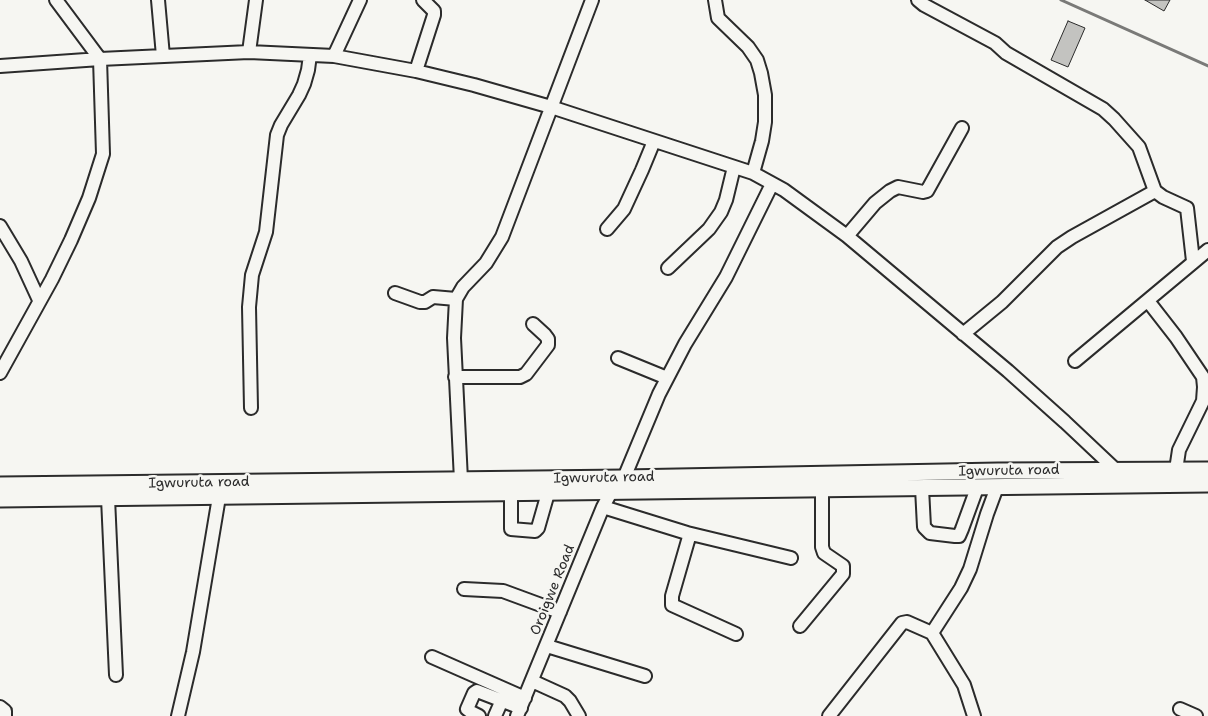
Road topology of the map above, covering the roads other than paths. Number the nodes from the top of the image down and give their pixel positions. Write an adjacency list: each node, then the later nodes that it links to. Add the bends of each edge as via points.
1 (56, 0): 13 (street)
2 (158, 0): 11 (street)
3 (256, 0): 9 (street)
4 (360, 0): 12 (street)
5 (423, 0): 15 (street, via 434,15)
6 (592, 0): 16 (street)
7 (715, 0): 20 (street, via 716,16 748,47 761,73 765,122)
8 (918, 0): 22 (street, via 1103,108 1139,147)
9 (249, 52): 10 (street); 11 (street)
10 (310, 54): 12 (street); 40 (street, via 304,84 277,135 266,232 252,275 249,307)
11 (163, 56): 13 (street)
12 (334, 56): 15 (street)
13 (100, 59): 14 (street); 31 (street, via 103,154 71,240)
14 (0, 66)
15 (416, 71): 16 (street)
16 (551, 107): 18 (street); 30 (street, via 502,237 486,263)
17 (962, 128): 25 (street, via 927,191 898,187 890,191)
18 (654, 141): 19 (street); 24 (street, via 624,209)
19 (734, 167): 20 (street); 28 (street, via 726,200 710,229)
20 (753, 173): 21 (street)
21 (772, 184): 25 (street); 39 (street, Oroigwe Road, via 726,277)
22 (1155, 190): 27 (street, via 1187,208); 34 (street, via 1057,247 1002,302)
23 (0, 226): 31 (street)
24 (607, 229)
25 (847, 236): 34 (street)
26 (1208, 250): 27 (street)
27 (1193, 261): 32 (street)
28 (668, 268)
29 (395, 293): 30 (street, via 420,302 433,297)
30 (456, 298): 38 (street)
31 (39, 300): 37 (street)
32 (1148, 301): 36 (street); 42 (street, via 1203,377 1203,401 1179,450)
33 (533, 324): 38 (street, via 548,339 548,346 526,374 520,377)
34 (963, 334): 41 (street)
35 (618, 358): 39 (street)
36 (1075, 361)
37 (0, 373)
38 (455, 377): 45 (street)
39 (667, 378): 44 (street, Oroigwe Road)
40 (251, 408)
41 (1117, 470): 42 (main road, Igwuruta road); 44 (main road, Igwuruta road)
42 (1176, 470): 43 (main road, Igwuruta road)
43 (1208, 470)
44 (624, 478): 45 (main road, Igwuruta road); 52 (street, Oroigwe Road)
45 (461, 480): 47 (main road, Igwuruta road)
46 (1208, 484): 48 (main road, Igwuruta road)
47 (0, 485)
48 (997, 487): 50 (main road, Igwuruta road); 64 (street, via 970,569)
49 (922, 488): 50 (main road, Igwuruta road); 50 (street, via 924,527 930,532 955,536 959,536); 51 (main road, Igwuruta road)
50 (977, 488)
51 (822, 489): 52 (main road, Igwuruta road); 63 (street, via 822,547 842,566 843,574)
52 (611, 492): 53 (main road, Igwuruta road); 58 (street, Oroigwe Road)
53 (548, 493): 54 (main road, Igwuruta road); 54 (street, via 535,531 512,529)
54 (511, 494): 55 (main road, Igwuruta road)
55 (219, 497): 56 (main road, Igwuruta road); 76 (street, via 193,652)
56 (108, 498): 57 (main road, Igwuruta road); 68 (street)
57 (0, 499)
58 (603, 506): 59 (street); 62 (street, Oroigwe Road)
59 (687, 533): 60 (street); 65 (street, via 689,537 672,604)
60 (790, 558)
61 (464, 589): 62 (street, via 503,591)
62 (560, 612): 66 (street, Oroigwe Road)
63 (800, 626)
64 (932, 633): 80 (street, via 910,623 902,623); 81 (street, via 964,685)
65 (736, 634)
66 (547, 646): 69 (street); 70 (street, Oroigwe Road)
67 (432, 657): 72 (street)
68 (116, 675)
69 (645, 676)
70 (532, 681): 72 (street, Oroigwe Road); 79 (street, via 564,696)
71 (502, 700): 72 (street); 77 (street, via 475,692 467,709); 78 (street)
72 (521, 707)
73 (0, 708): 75 (street, via 5,711)
74 (1180, 709): 82 (street)
75 (5, 716)
76 (178, 716)
77 (479, 716)
78 (495, 716)
79 (579, 716)
80 (830, 716)
81 (974, 716)
82 (1196, 716)

